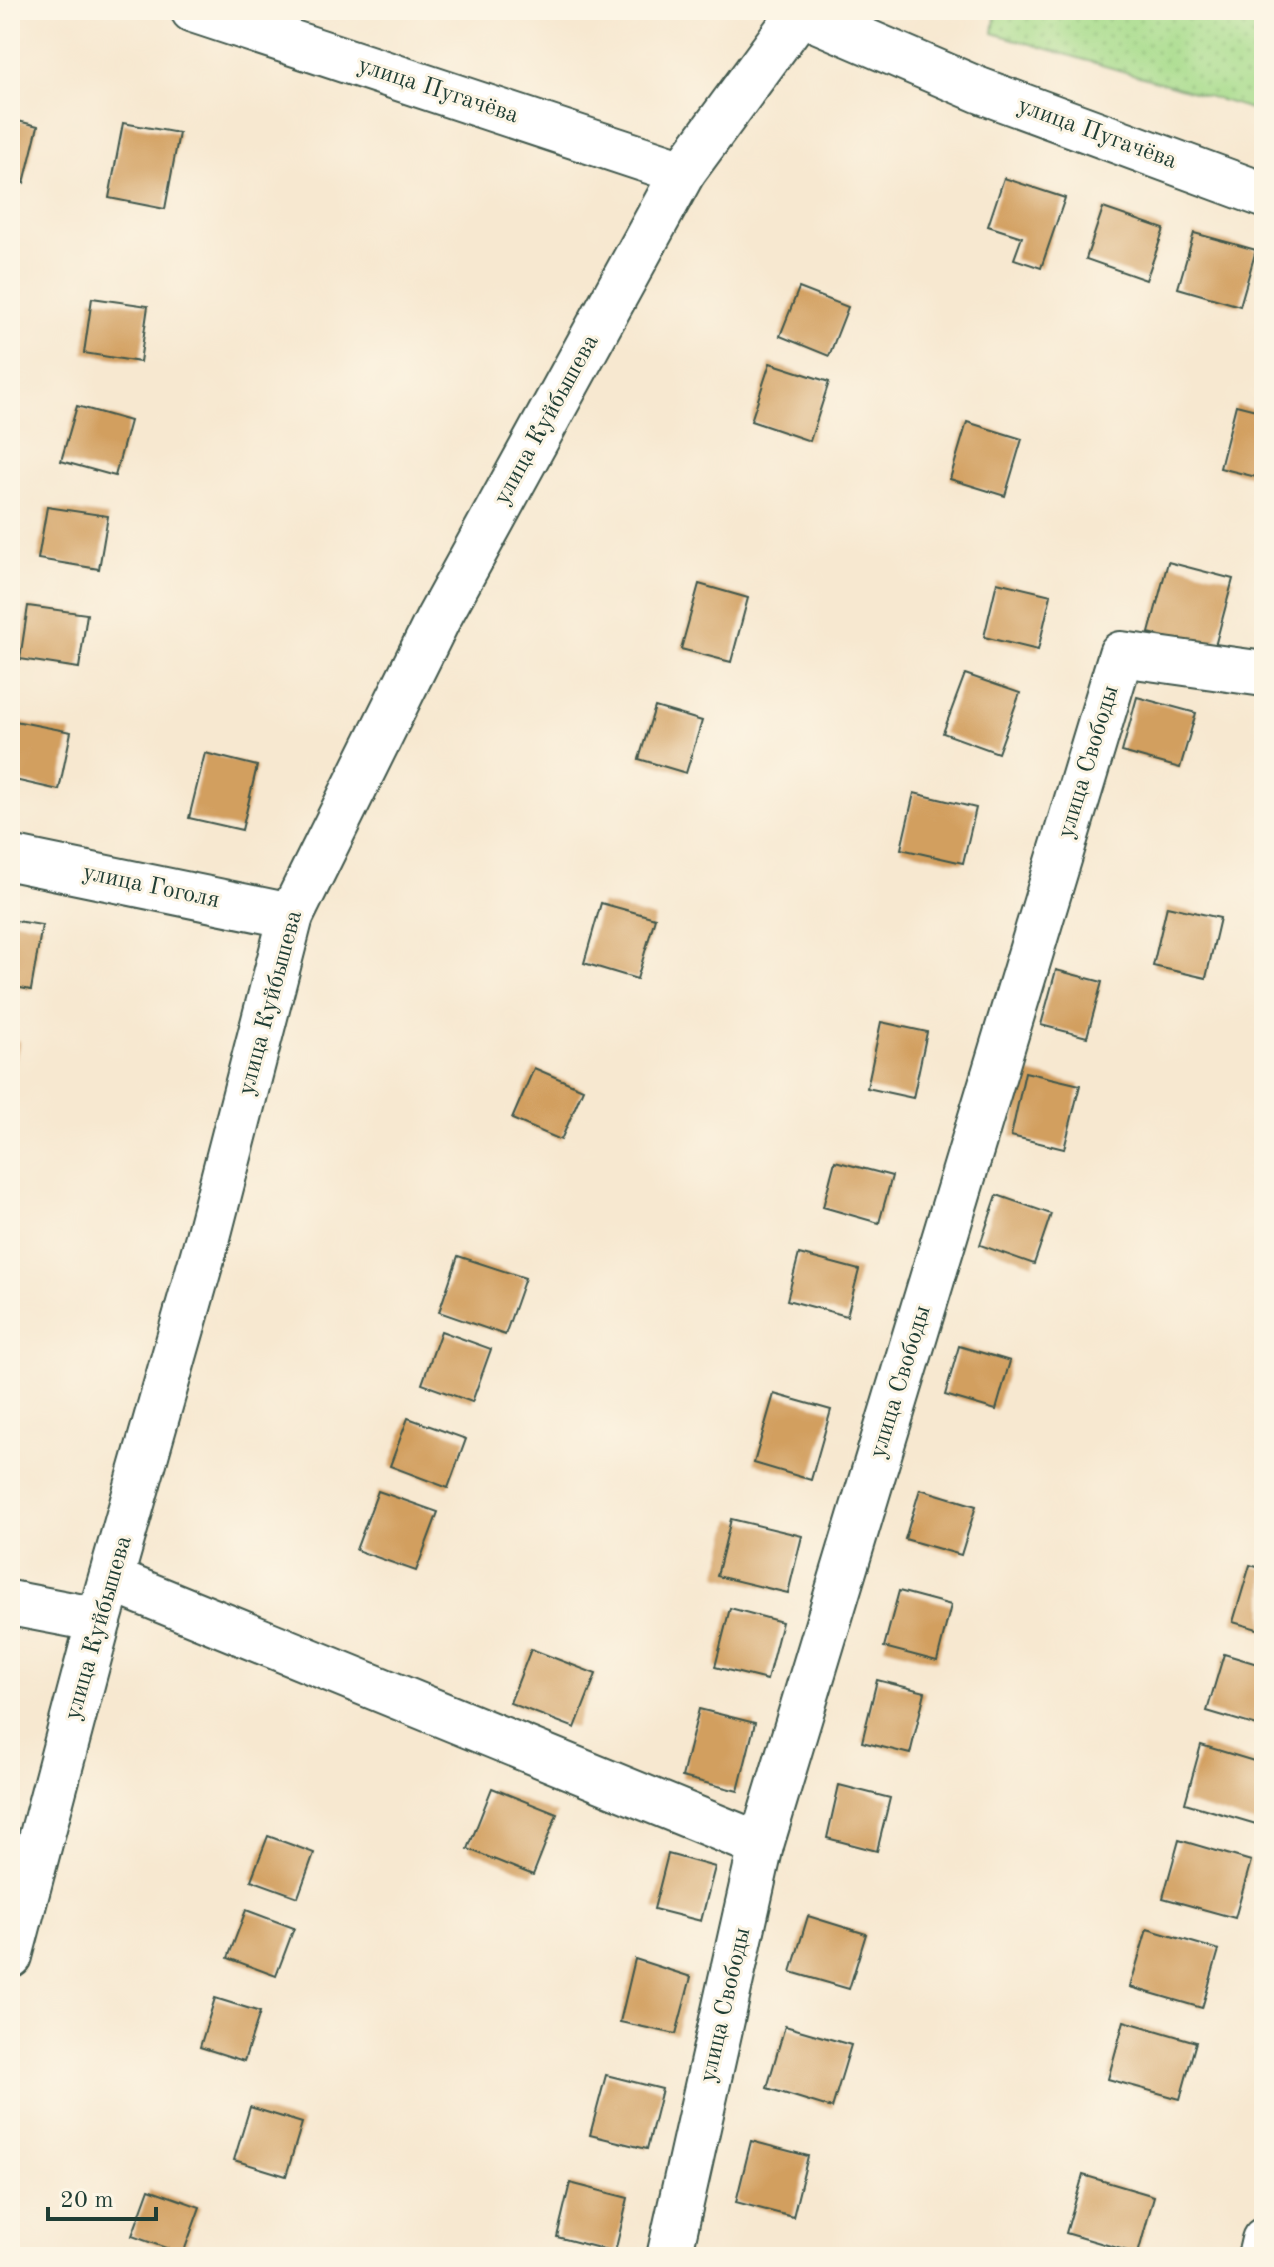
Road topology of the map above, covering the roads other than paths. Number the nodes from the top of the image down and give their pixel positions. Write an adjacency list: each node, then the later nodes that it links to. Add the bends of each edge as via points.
1 (193, 10): 3 (street, улица Пугачёва)
2 (801, 11): 3 (street, улица Куйбышева); 4 (street, улица Пугачёва, via 979,90)
3 (683, 172): 7 (street, улица Куйбышева, via 438,619)
4 (1264, 195)
5 (1264, 674): 10 (street, улица Свободы, via 1121,654)
6 (10, 858): 7 (street, улица Гоголя)
7 (291, 916): 8 (street, улица Куйбышева)
8 (106, 1600): 9 (street); 10 (street); 11 (street, улица Куйбышева)
9 (10, 1603)
10 (761, 1845): 13 (street, улица Свободы)
11 (10, 1956)
12 (1264, 2240): 14 (street)
13 (669, 2257)
14 (1260, 2257)

